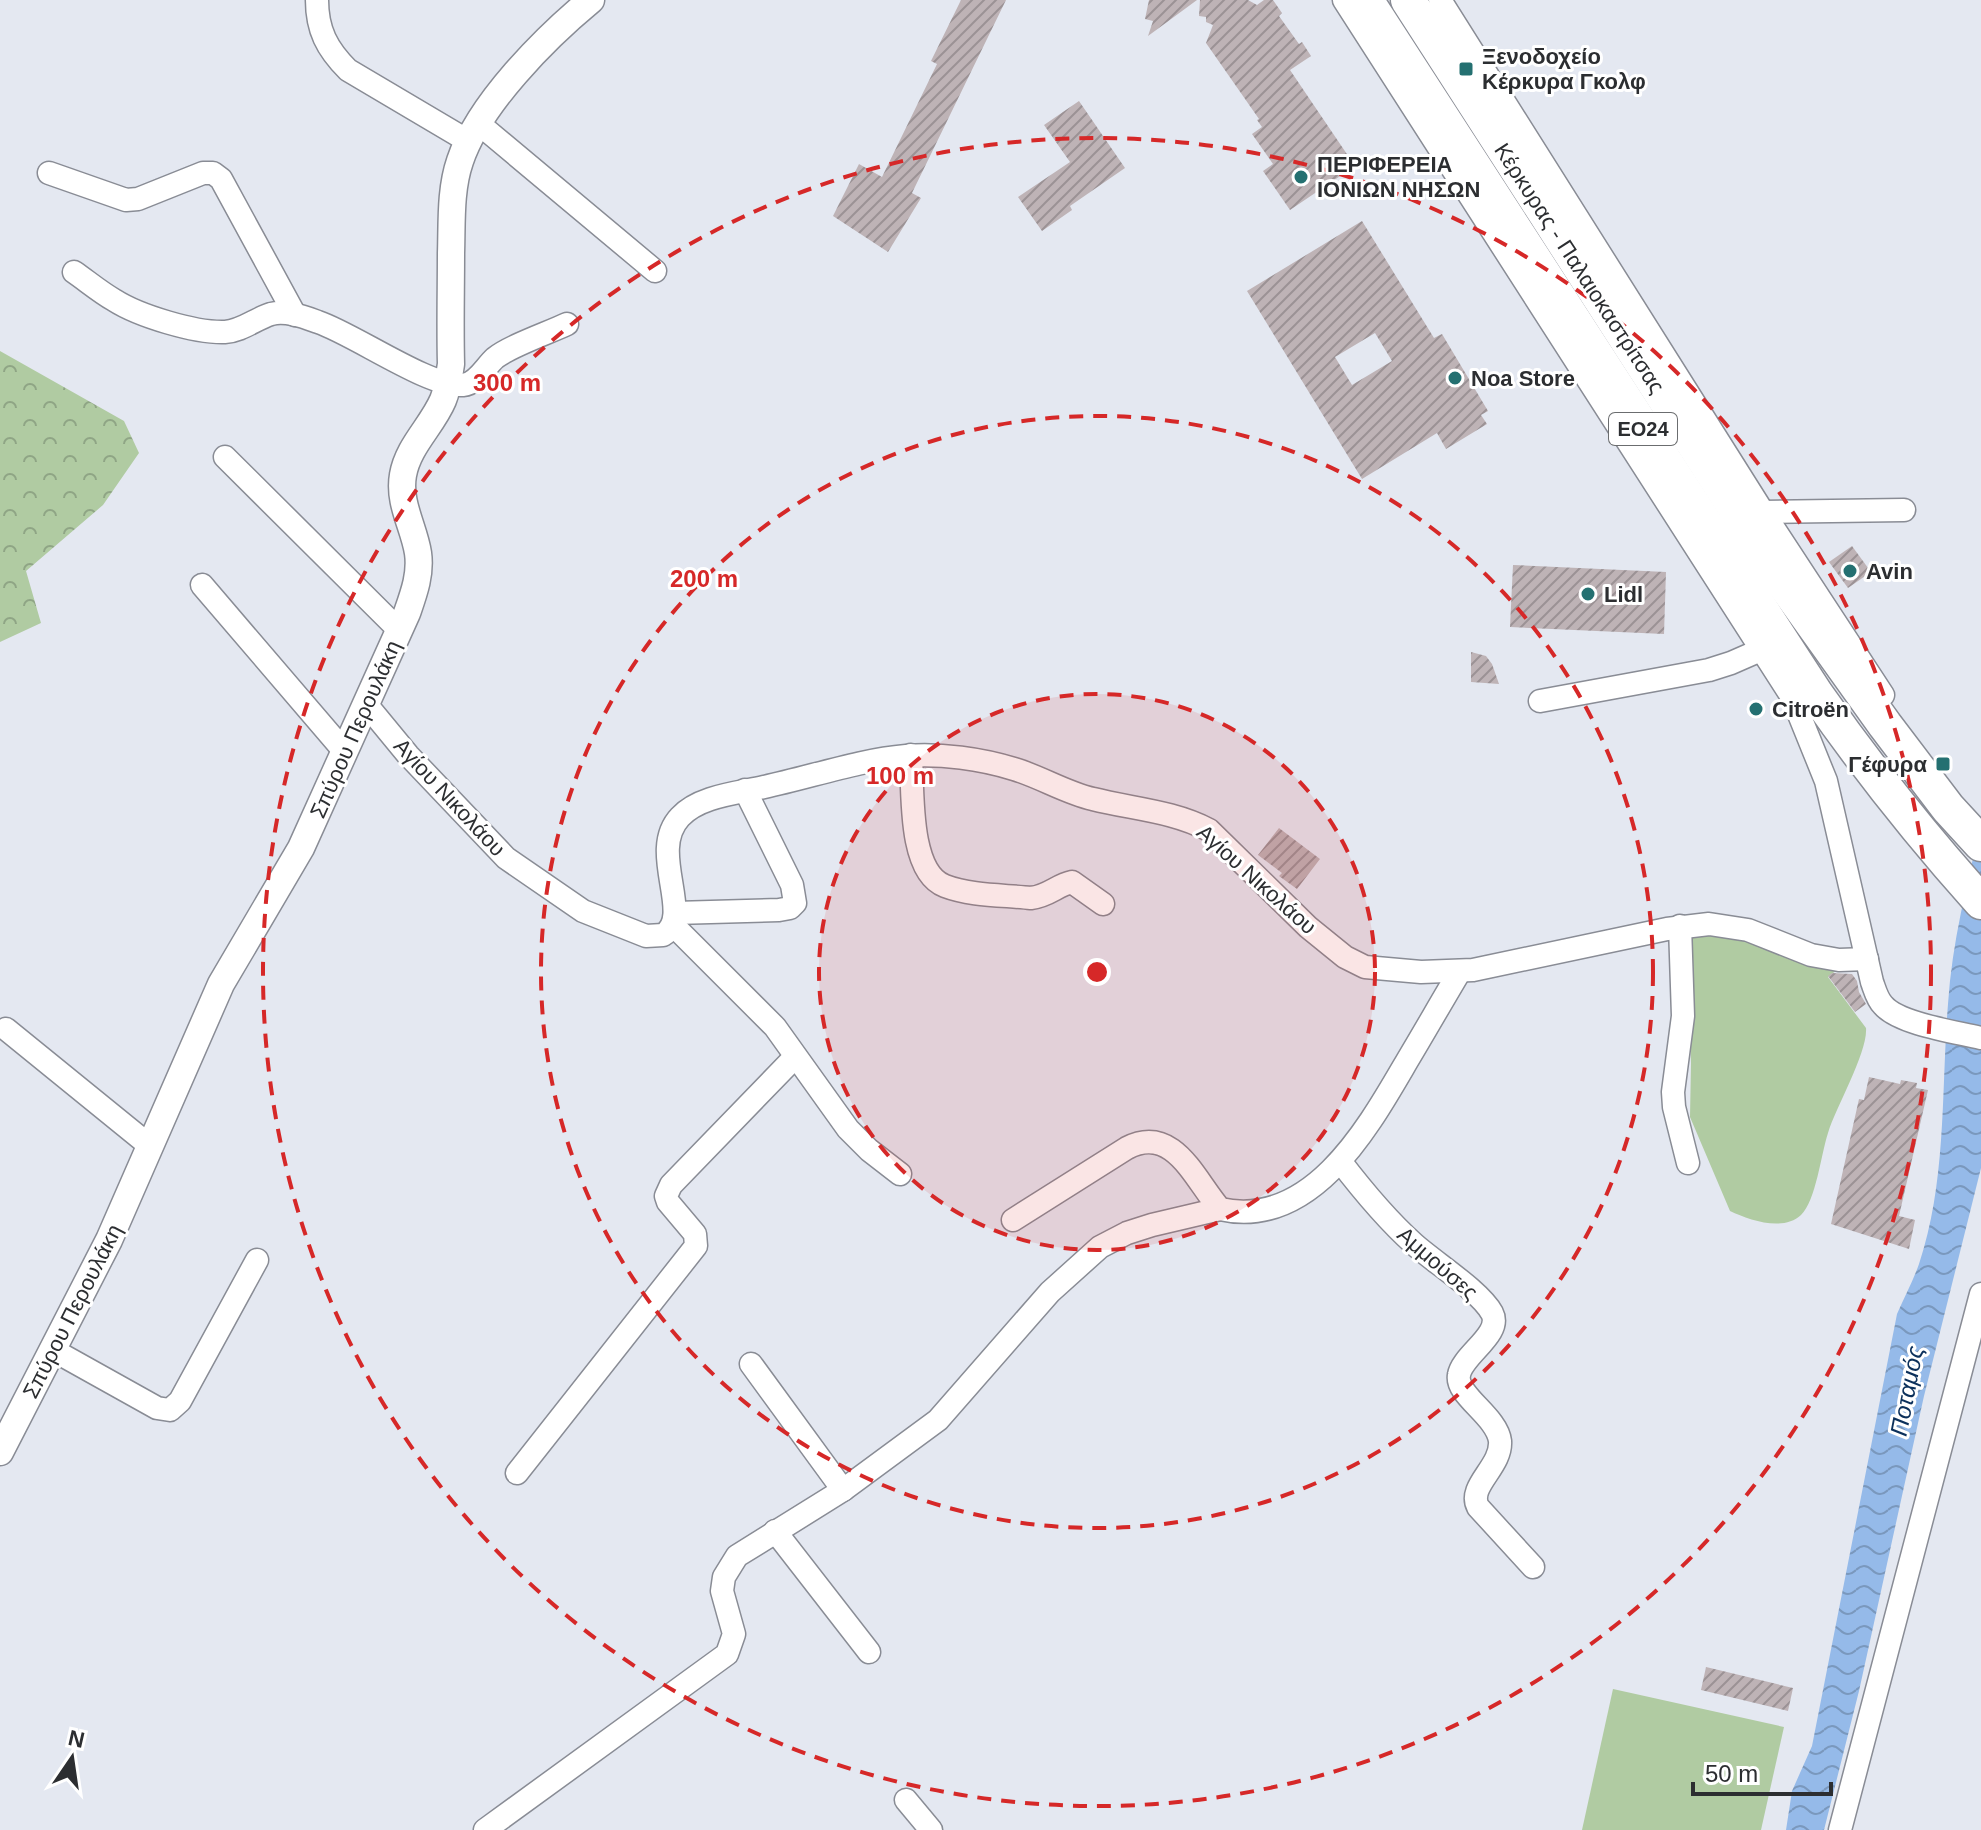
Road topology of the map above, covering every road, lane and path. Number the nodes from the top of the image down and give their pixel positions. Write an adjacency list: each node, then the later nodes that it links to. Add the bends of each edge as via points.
1 (317, 0): 9 (street, via 322,34 348,70)
2 (591, 0): 9 (street, Σπύρου Περουλάκη, via 526,63)
3 (1344, 0): 24 (street)
4 (1366, 0): 24 (main road, Κέρκυρας - Παλαιοκαστρίτσας / ΕΟ24)
5 (1408, 0): 7 (main road, Κέρκυρας - Παλαιοκαστρίτσας / ΕΟ24)
6 (1440, 0): 8 (street)
7 (1468, 93): 8 (main road); 12 (main road, Κέρκυρας - Παλαιοκαστρίτσας / ΕΟ24)
8 (1507, 107): 10 (street)
9 (473, 132): 13 (street); 17 (street, Σπύρου Περουλάκη, via 454,186)
10 (1526, 137): 12 (main road); 20 (street)
11 (49, 173): 15 (street, via 126,200 213,173)
12 (1523, 179): 23 (main road, Κέρκυρας - Παλαιοκαστρίτσας / ΕΟ24)
13 (655, 271)
14 (74, 272): 15 (street, via 125,306 208,331 240,329 270,314)
15 (295, 315): 17 (street, via 340,330)
16 (567, 324): 17 (street, via 503,353 469,384)
17 (448, 384): 22 (street, Σπύρου Περουλάκη, via 403,475 402,494 418,553 418,584)
18 (225, 457): 22 (street)
19 (1904, 510): 20 (street)
20 (1763, 512): 29 (street, via 1898,718)
21 (202, 585): 27 (street)
22 (399, 630): 26 (street, Σπύρου Περουλάκη)
23 (1824, 640): 24 (main road); 29 (main road, Κέρκυρας - Παλαιοκαστρίτσας / ΕΟ24)
24 (1771, 644): 25 (street, via 1709,670); 32 (main road, Κέρκυρας - Παλαιοκαστρίτσας / ΕΟ24); 36 (street, via 1826,781)
25 (1540, 701)
26 (366, 704): 27 (street, Σπύρου Περουλάκη); 34 (street, Αγίου Νικολάου, via 488,842 551,891 583,911 646,936 663,935)
27 (345, 752): 41 (street, Σπύρου Περουλάκη, via 288,873 221,984)
28 (911, 755): 30 (street, Αγίου Νικολάου); 33 (street, via 918,854 942,885 1031,898 1072,882); 37 (street, Αγίου Νικολάου, via 1014,769 1090,799 1190,820 1209,830 1308,927 1356,963 1400,971)
29 (1926, 778): 31 (main road, Κέρκυρας - Παλαιοκαστρίτσας / ΕΟ24)
30 (745, 790): 34 (street, Αγίου Νικολάου, via 697,806 676,821 666,854); 34 (street, via 792,885 795,903 779,910)
31 (1981, 844)
32 (1981, 902)
33 (1103, 904)
34 (674, 919): 40 (street, via 775,1027)
35 (1680, 926): 36 (street, Αγίου Νικολάου, via 1732,926 1811,955); 37 (street, Αγίου Νικολάου); 43 (street, via 1683,1016 1673,1092)
36 (1867, 959): 39 (street, via 1884,1006 1903,1018)
37 (1460, 971): 42 (street, via 1369,1126)
38 (6, 1029): 41 (street)
39 (1981, 1038)
40 (795, 1057): 44 (street, via 848,1129); 52 (street, via 671,1185 668,1202 695,1234 696,1246)
41 (150, 1146): 49 (street, Σπύρου Περουλάκη)
42 (1340, 1161): 45 (street, via 1300,1197 1247,1212); 55 (street, Αμμούσες, via 1388,1220 1492,1313 1491,1331 1458,1378 1500,1440 1494,1467 1474,1498)
43 (1688, 1163)
44 (900, 1174)
45 (1220, 1209): 46 (street, via 1175,1151 1150,1140 1127,1148); 53 (street, via 1152,1225 1100,1247 1050,1292 938,1420)
46 (1013, 1220)
47 (257, 1260): 49 (street, via 180,1401 170,1410 157,1408)
48 (1981, 1294): 60 (street)
49 (53, 1350): 51 (street, Σπύρου Περουλάκη)
50 (751, 1364): 53 (street)
51 (0, 1452)
52 (517, 1473)
53 (843, 1490): 54 (street)
54 (775, 1531): 56 (street); 58 (street, via 737,1556 724,1577 722,1591 734,1634 727,1654)
55 (1533, 1567)
56 (869, 1652)
57 (906, 1800): 59 (street)
58 (485, 1830)
59 (931, 1830)
60 (1840, 1830)

